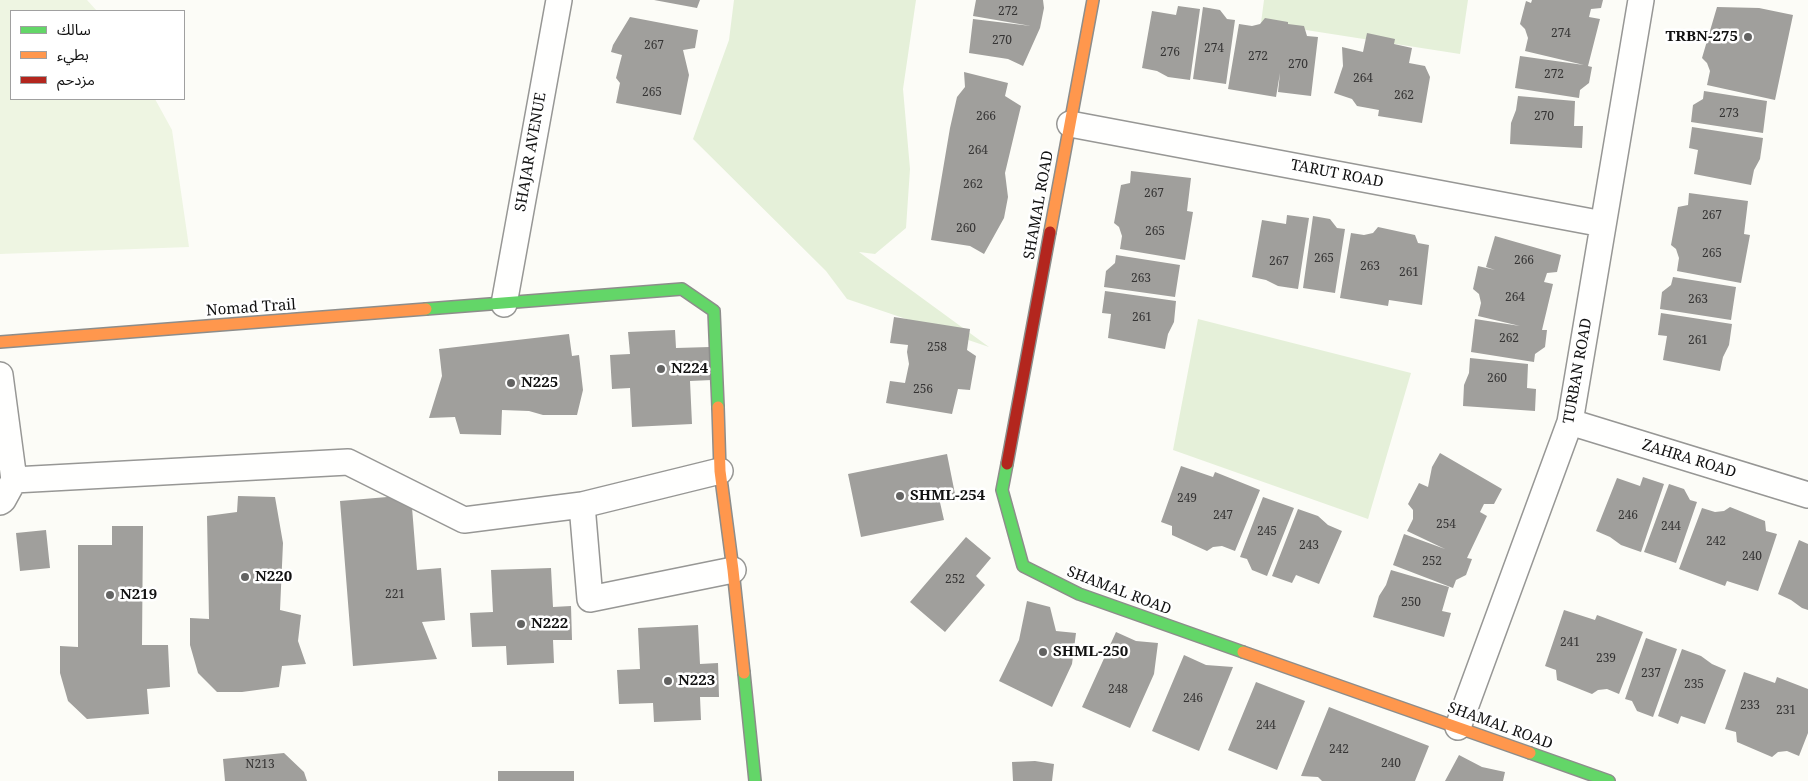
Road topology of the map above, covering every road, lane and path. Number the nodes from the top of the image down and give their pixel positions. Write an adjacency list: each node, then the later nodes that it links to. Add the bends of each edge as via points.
1 (559, 0): 6 (street, SHAJAR AVENUE)
2 (1093, 0): 4 (street, SHAMAL ROAD)
3 (1641, 0): 5 (street, TURBAN ROAD)
4 (1070, 124): 5 (street, TARUT ROAD); 17 (street, SHAMAL ROAD, via 1002,490 1022,566 1079,594)
5 (1604, 224): 9 (street, TURBAN ROAD)
6 (504, 304): 7 (street, Nomad Trail); 11 (street, Nomad Trail, via 682,289 714,311)
7 (0, 342)
8 (0, 376): 10 (street)
9 (1570, 422): 13 (street, ZAHRA ROAD); 17 (street, TURBAN ROAD)
10 (3, 425): 12 (street)
11 (720, 471): 15 (street); 16 (street)
12 (14, 480): 14 (street); 15 (street, via 348,462 464,520)
13 (1808, 495)
14 (0, 502)
15 (582, 505): 16 (street, via 590,599)
16 (733, 570): 18 (street)
17 (1458, 727): 19 (street, SHAMAL ROAD)
18 (756, 781)
19 (1609, 781)

